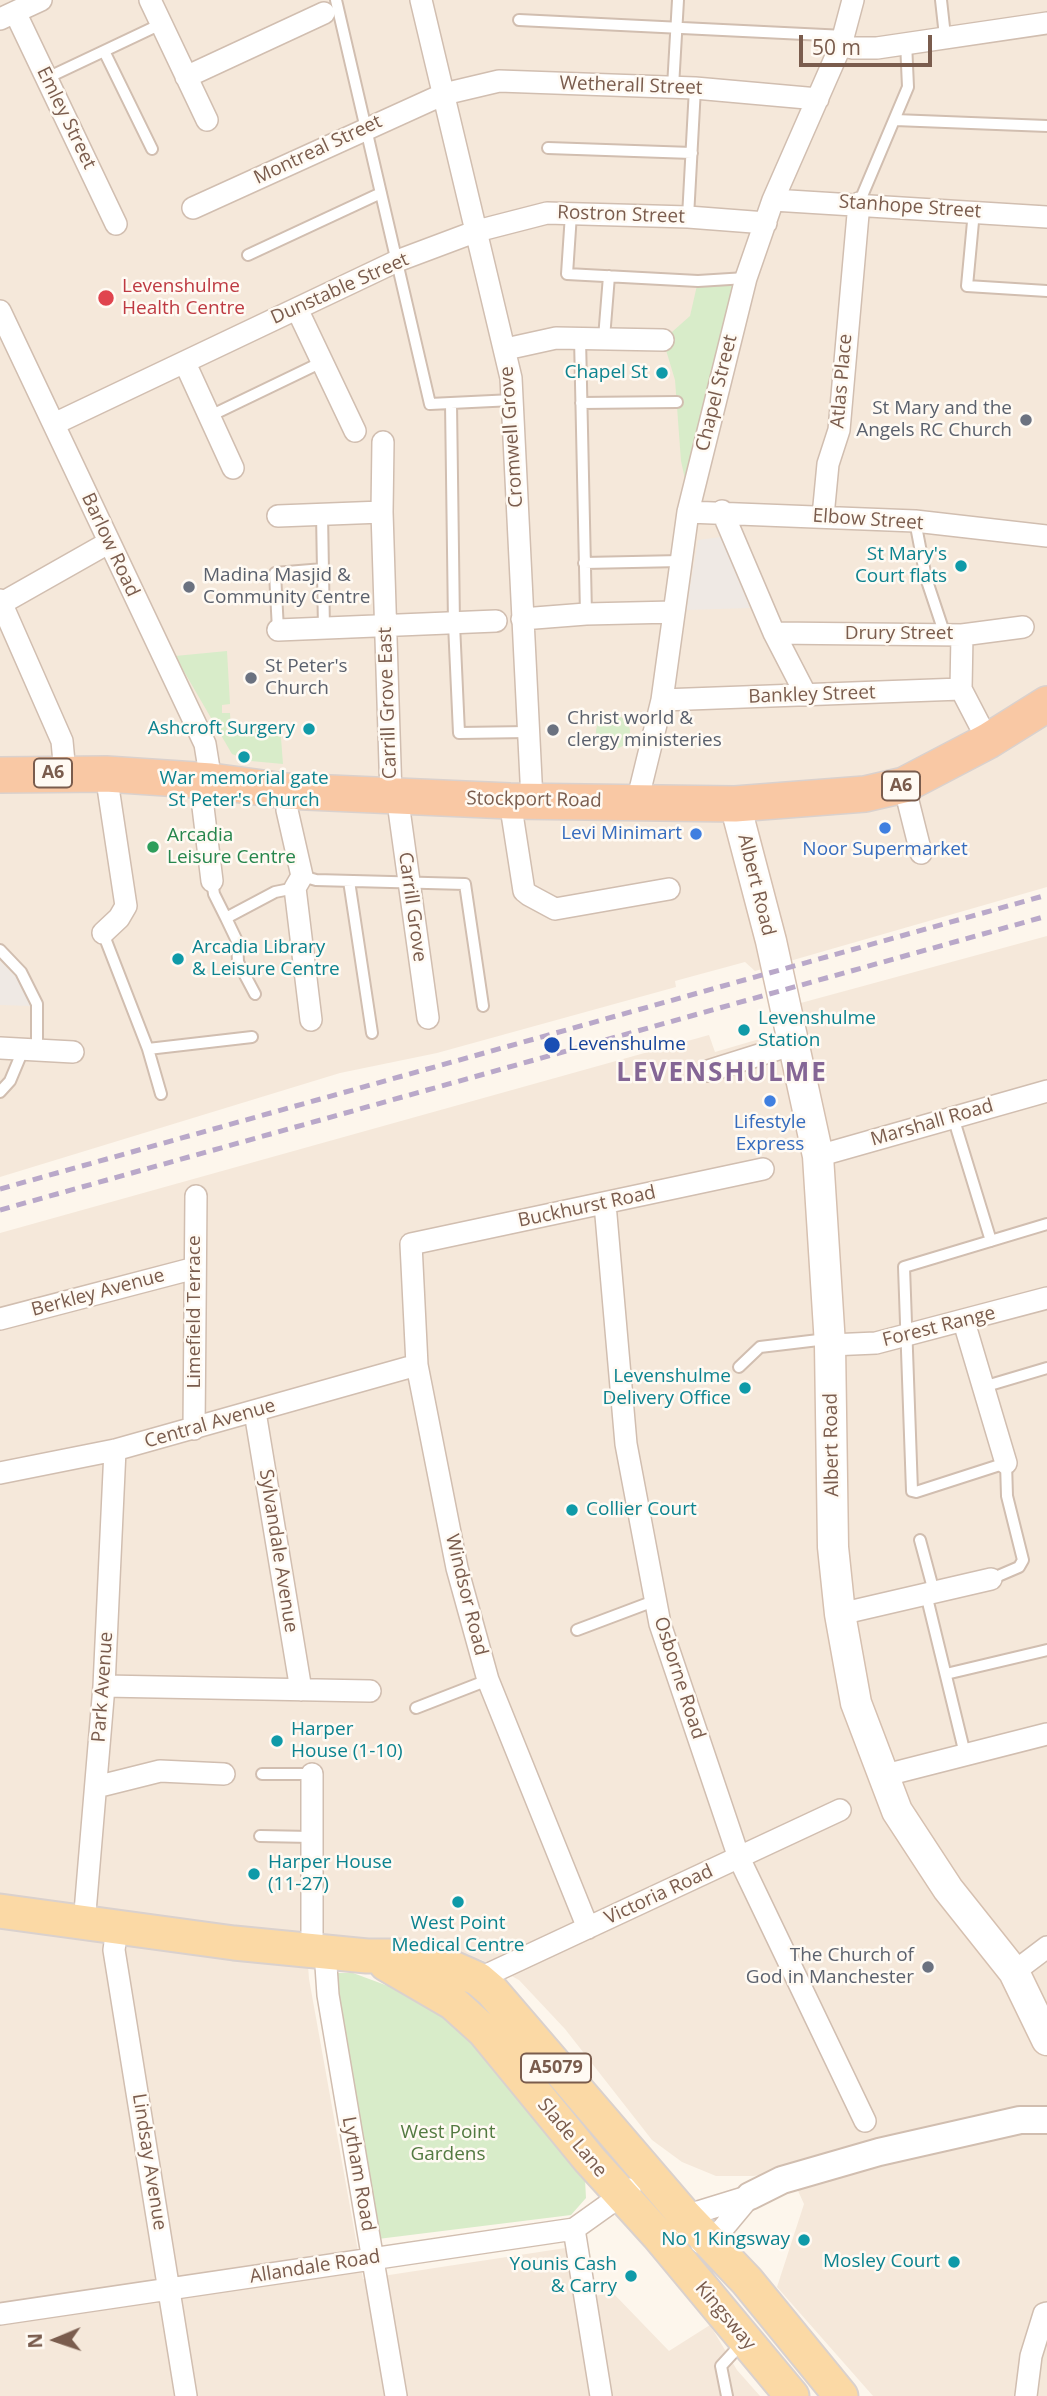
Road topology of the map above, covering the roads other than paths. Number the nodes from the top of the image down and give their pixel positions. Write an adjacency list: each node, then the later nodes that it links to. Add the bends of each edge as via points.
1 (41, 0): 8 (street)
2 (150, 0): 10 (street)
3 (421, 0): 21 (street, Cromwell Grove)
4 (678, 0): 12 (lane)
5 (853, 0): 14 (street, Chapel Street)
6 (941, 0): 13 (lane)
7 (330, 7): 18 (street); 26 (lane)
8 (8, 15): 17 (street, Emley Street)
9 (519, 20): 12 (lane)
10 (160, 23): 16 (lane); 18 (street)
11 (1047, 23): 13 (street)
12 (677, 29): 14 (lane); 19 (lane)
13 (945, 36): 15 (street)
14 (843, 41): 15 (street, via 853,48); 22 (street, Chapel Street)
15 (906, 42): 24 (lane, via 908,87)
16 (104, 51): 17 (lane); 28 (lane)
17 (49, 77): 39 (street, Emley Street)
18 (186, 77): 23 (street)
19 (673, 87): 20 (street, Wetherall Street); 21 (street, Wetherall Street, via 499,81)
20 (695, 88): 22 (street, Wetherall Street); 29 (lane)
21 (444, 94): 26 (street, Montreal Street); 40 (street, Cromwell Grove)
22 (818, 99): 31 (street, Chapel Street)
23 (207, 120)
24 (895, 120): 25 (lane); 32 (lane)
25 (1047, 126)
26 (365, 127): 30 (lane); 33 (street, Montreal Street)
27 (548, 148): 29 (lane)
28 (152, 149)
29 (692, 153): 36 (lane)
30 (380, 192): 41 (lane); 42 (lane)
31 (773, 200): 32 (street, Stanhope Street); 38 (street, Chapel Street)
32 (859, 203): 34 (street, Stanhope Street); 68 (street, Atlas Place, via 839,430 828,464)
33 (193, 208)
34 (974, 211): 37 (street, Stanhope Street); 45 (lane, via 967,286)
35 (571, 214): 36 (street, Rostron Street); 40 (street, Rostron Street, via 547,213); 43 (lane, via 566,274)
36 (688, 217): 38 (street, Rostron Street)
37 (1047, 217)
38 (766, 223): 44 (street, Chapel Street)
39 (116, 224)
40 (477, 231): 42 (street, Dunstable Street); 51 (street, Cromwell Grove)
41 (248, 255)
42 (397, 261): 46 (street, Dunstable Street); 55 (lane, via 430,404)
43 (609, 276): 44 (lane, via 698,281); 49 (lane)
44 (746, 278): 64 (street, Chapel Street)
45 (1047, 292)
46 (297, 309): 52 (street); 53 (street, Dunstable Street)
47 (0, 312): 59 (street, Barlow Road)
48 (580, 338): 49 (street); 51 (street, via 556,338); 57 (lane)
49 (604, 338): 50 (street)
50 (663, 340)
51 (506, 349): 54 (street, Cromwell Grove)
52 (322, 362): 58 (lane); 60 (street)
53 (185, 363): 58 (street); 59 (street, Dunstable Street)
54 (513, 400): 55 (lane); 78 (street, Cromwell Grove)
55 (451, 402): 80 (lane)
56 (677, 402): 57 (lane)
57 (581, 403): 73 (lane)
58 (210, 416): 62 (street)
59 (54, 424): 71 (street, Barlow Road)
60 (355, 431)
61 (383, 442): 63 (street, Carrill Grove East)
62 (233, 468)
63 (382, 512): 66 (street); 81 (street, Carrill Grove East)
64 (688, 512): 65 (street, Elbow Street); 72 (street, Chapel Street)
65 (722, 512): 68 (street, Elbow Street); 85 (street)
66 (322, 514): 67 (street); 74 (lane)
67 (278, 516)
68 (823, 516): 69 (street, Elbow Street)
69 (915, 521): 70 (street, Elbow Street); 86 (lane, via 926,578)
70 (1047, 536)
71 (108, 543): 75 (street); 96 (street, Barlow Road, via 205,744)
72 (681, 561): 73 (lane); 76 (street, Chapel Street)
73 (584, 563): 77 (lane)
74 (323, 569): 83 (lane); 84 (lane, via 275,573)
75 (1, 601): 93 (street, via 62,741)
76 (674, 612): 77 (street); 89 (street, Chapel Street)
77 (586, 614): 78 (street)
78 (522, 620): 91 (street, Cromwell Grove)
79 (496, 621): 80 (street)
80 (454, 624): 81 (street); 91 (lane, via 459,733)
81 (385, 627): 83 (street); 99 (street, Carrill Grove East)
82 (1023, 627): 86 (street, Drury Street)
83 (324, 629): 84 (street)
84 (278, 630)
85 (774, 633): 86 (street, Drury Street); 88 (street)
86 (953, 635): 87 (street)
87 (961, 689): 88 (street, Bankley Street); 92 (street)
88 (806, 695): 89 (street, Bankley Street)
89 (662, 700): 101 (street, Chapel Street)
90 (1047, 704): 92 (highway, Stockport Road / A6)
91 (528, 732): 100 (street, Cromwell Grove)
92 (988, 741): 97 (highway, Stockport Road / A6)
93 (65, 773): 94 (highway, Stockport Road / A6); 95 (highway, Stockport Road / A6)
94 (106, 774): 96 (highway, Stockport Road / A6); 110 (street, via 126,906)
95 (0, 775)
96 (211, 780): 98 (highway, Stockport Road / A6); 104 (street, via 203,807)
97 (904, 785): 102 (highway, Stockport Road / A6, via 865,794); 103 (street)
98 (289, 791): 99 (highway, Stockport Road / A6); 106 (street)
99 (394, 795): 100 (highway, Stockport Road / A6); 107 (street, Carrill Grove)
100 (521, 801): 101 (highway, Stockport Road / A6); 108 (street, Cromwell Grove, via 524,891 529,895 555,909)
101 (637, 802): 102 (highway, Stockport Road / A6)
102 (735, 804): 118 (main road, Albert Road)
103 (921, 853)
104 (212, 881): 109 (lane)
105 (349, 881): 106 (lane); 107 (lane); 116 (lane)
106 (298, 882): 109 (lane); 115 (street)
107 (409, 882): 113 (lane, via 466,884); 114 (street, Carrill Grove)
108 (669, 890)
109 (226, 918): 112 (lane, via 237,941 238,962)
110 (103, 933): 120 (lane)
111 (0, 950): 121 (lane, via 21,972 37,1004)
112 (256, 994)
113 (483, 1006)
114 (428, 1018)
115 (311, 1020)
116 (372, 1033)
117 (252, 1037): 120 (lane)
118 (794, 1044): 123 (street); 128 (main road, Albert Road)
119 (0, 1048): 121 (street)
120 (148, 1049): 126 (lane)
121 (30, 1050): 122 (street); 125 (lane)
122 (73, 1052)
123 (708, 1071)
124 (1047, 1091): 127 (street, Marshall Road)
125 (0, 1092)
126 (161, 1094)
127 (953, 1117): 128 (street, Marshall Road); 133 (lane)
128 (818, 1156): 140 (main road, Albert Road)
129 (763, 1169): 131 (street, Buckhurst Road)
130 (196, 1196): 135 (street, Limefield Terrace)
131 (605, 1204): 134 (street, Buckhurst Road); 153 (street, Osborne Road, via 621,1408)
132 (1047, 1223): 133 (lane)
133 (991, 1241): 139 (lane, via 904,1267)
134 (411, 1244): 141 (street, Windsor Road)
135 (195, 1268): 137 (street, Berkley Avenue); 146 (street, Limefield Terrace)
136 (1047, 1298): 138 (street, Forest Range)
137 (0, 1319)
138 (964, 1322): 139 (street, Forest Range); 144 (street)
139 (907, 1336): 140 (street, Forest Range, via 876,1343); 148 (lane, via 912,1491)
140 (830, 1342): 142 (lane, via 760,1347); 154 (main road, Albert Road, via 833,1547)
141 (417, 1365): 145 (street, Central Avenue); 158 (street, Windsor Road, via 457,1568)
142 (739, 1367)
143 (1047, 1368): 144 (lane)
144 (983, 1387): 148 (street)
145 (255, 1412): 146 (street, Central Avenue); 160 (street, Sylvandale Avenue)
146 (194, 1429): 147 (street, Central Avenue)
147 (115, 1450): 149 (street, Central Avenue); 159 (street, Park Avenue)
148 (1006, 1463): 151 (lane, via 1007,1496 1023,1560 1019,1567)
149 (0, 1473)
150 (920, 1540): 152 (lane)
151 (991, 1579): 152 (street)
152 (930, 1593): 154 (street); 157 (lane)
153 (654, 1601): 155 (lane); 173 (street, Osborne Road)
154 (840, 1614): 168 (main road, Albert Road, via 856,1703)
155 (577, 1630)
156 (1047, 1650): 157 (lane)
157 (946, 1674): 164 (lane)
158 (488, 1680): 162 (lane); 177 (street, Windsor Road)
159 (104, 1686): 160 (street); 169 (street, Park Avenue)
160 (301, 1690): 161 (street)
161 (370, 1691)
162 (416, 1708)
163 (1047, 1734): 164 (street)
164 (965, 1754): 168 (street)
165 (224, 1774): 169 (street, via 160,1771)
166 (262, 1774): 167 (lane)
167 (312, 1774): 172 (street, Lytham Road)
168 (882, 1776): 181 (main road, Albert Road, via 920,1849)
169 (96, 1787): 175 (street, Park Avenue)
170 (840, 1810): 173 (street, Victoria Road)
171 (260, 1836): 172 (lane)
172 (311, 1837): 179 (street, Lytham Road)
173 (739, 1858): 177 (street, Victoria Road); 186 (street, Osborne Road)
174 (0, 1911): 175 (main road, Slade Lane / A5079)
175 (84, 1924): 176 (main road, Slade Lane / A5079)
176 (117, 1928): 179 (main road, Slade Lane / A5079); 194 (street, Lindsay Avenue, via 114,1950)
177 (588, 1928): 182 (street, Victoria Road)
178 (1047, 1947): 181 (street)
179 (318, 1951): 180 (main road, Slade Lane / A5079); 193 (street, Lytham Road)
180 (367, 1956): 182 (main road, Slade Lane / A5079, via 401,1956 446,1965); 183 (main road, Slade Lane / A5079, via 453,2003)
181 (1014, 1972): 184 (main road, Albert Road)
182 (478, 1979): 183 (main road, via 469,2001); 187 (main road, Slade Lane / A5079)
183 (484, 2031): 189 (main road, Slade Lane / A5079)
184 (1047, 2040)
185 (1047, 2120): 190 (street, via 1020,2120 879,2152 782,2180)
186 (865, 2121)
187 (630, 2152): 188 (main road, Slade Lane / A5079); 189 (street, via 631,2177)
188 (660, 2187): 189 (street, Allandale Road, via 633,2188); 192 (main road, Slade Lane / A5079)
189 (620, 2194): 191 (street, Allandale Road); 192 (main road, Slade Lane / A5079)
190 (750, 2196): 192 (street); 192 (street)
191 (574, 2229): 193 (street, Allandale Road); 200 (street)
192 (683, 2241): 197 (main road, Kingsway / A5079); 203 (main road, Kingsway / A5079, via 747,2281)
193 (373, 2258): 194 (street, Allandale Road); 199 (street, Lytham Road)
194 (170, 2290): 196 (street, Allandale Road); 198 (street, Lindsay Avenue)
195 (1047, 2313): 204 (street, via 1031,2357)
196 (0, 2314)
197 (745, 2340): 201 (lane, via 722,2366); 202 (main road, Kingsway / A5079)
198 (186, 2396)
199 (396, 2396)
200 (601, 2396)
201 (727, 2396)
202 (792, 2396)
203 (841, 2396)
204 (1026, 2396)

